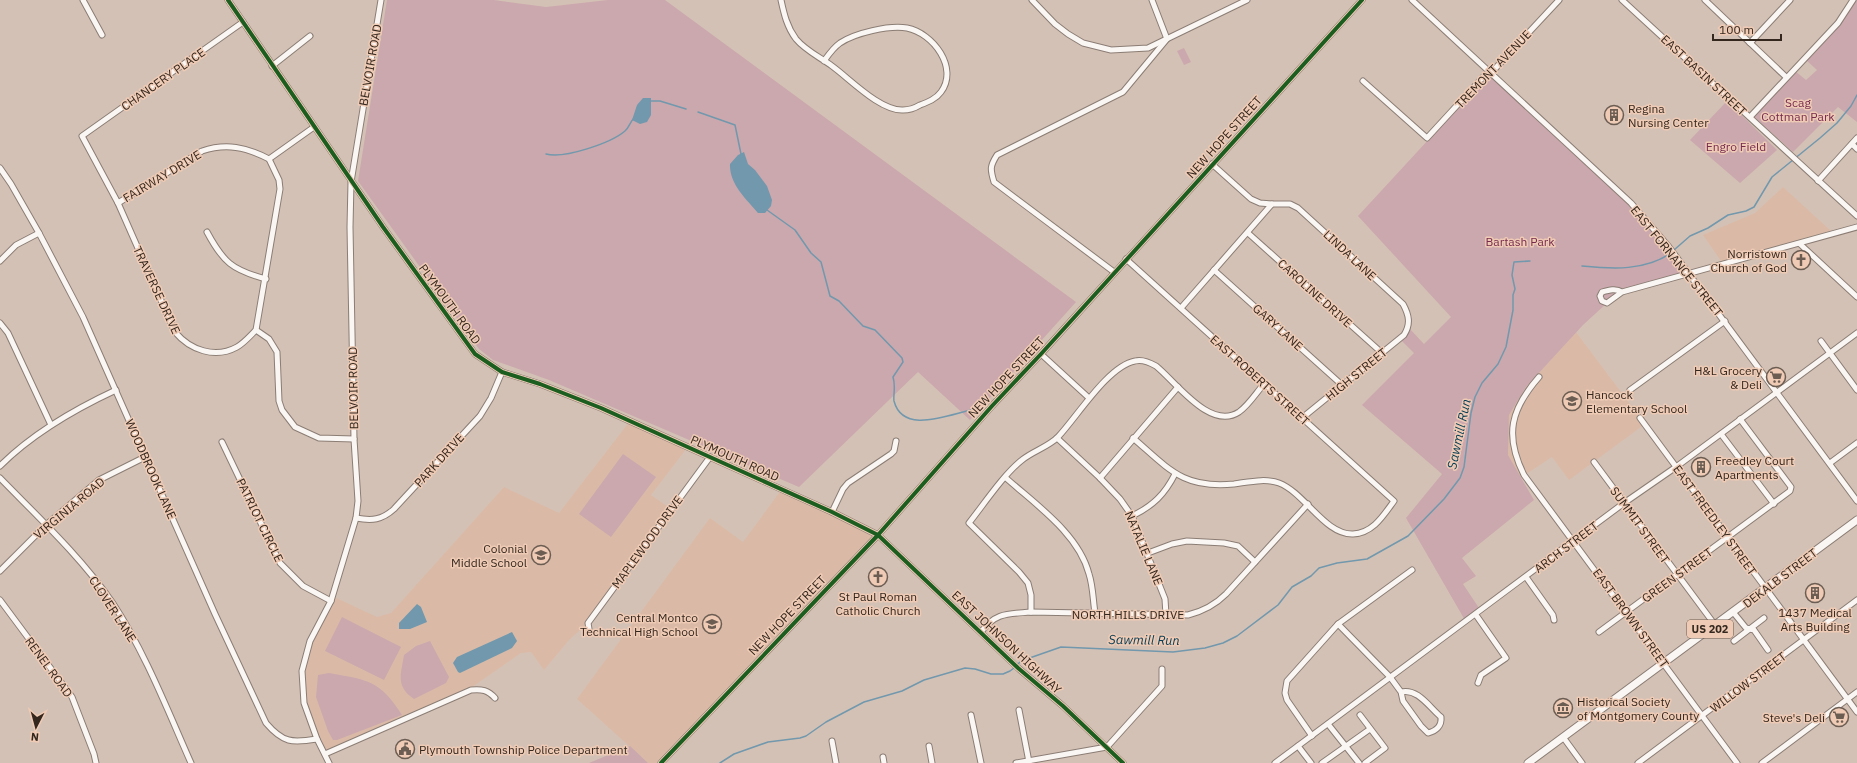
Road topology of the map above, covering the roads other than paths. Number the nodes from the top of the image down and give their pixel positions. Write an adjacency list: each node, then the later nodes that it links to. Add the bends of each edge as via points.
1 (83, 0): 16 (street)
2 (228, 0): 15 (street, PLYMOUTH ROAD)
3 (381, 0): 35 (street, BELVOIR ROAD)
4 (781, 0): 20 (street, via 792,33 803,46)
5 (1032, 0): 18 (street, via 1055,24 1083,43 1111,50 1148,48)
6 (1152, 0): 18 (street)
7 (1247, 0): 18 (street)
8 (1362, 0): 32 (street, NEW HOPE STREET)
9 (1412, 0): 22 (street, EAST FORNANCE STREET)
10 (1559, 0): 22 (street, TREMONT AVENUE)
11 (1622, 0): 25 (street, EAST BASIN STREET)
12 (1705, 0): 19 (street)
13 (1790, 0): 19 (street)
14 (1853, 0): 23 (street, via 1838,23)
15 (243, 22): 21 (street, PLYMOUTH ROAD); 27 (street, CHANCERY PLACE)
16 (102, 34)
17 (310, 36): 21 (street)
18 (1167, 39): 47 (street, via 1123,92 997,155 991,164 994,182)
19 (1750, 43): 23 (street)
20 (824, 61): 20 (street, via 872,98 892,109 911,109 929,102 943,88 947,76 946,64 934,46 920,33 907,28 882,29 852,37 835,47)
21 (272, 66): 26 (street, PLYMOUTH ROAD)
22 (1491, 73): 24 (street, TREMONT AVENUE, via 1484,76 1427,138); 48 (street, EAST FORNANCE STREET, via 1631,203)
23 (1786, 77): 25 (street)
24 (1363, 81)
25 (1750, 117): 34 (street, EAST BASIN STREET)
26 (314, 128): 31 (street); 35 (street, PLYMOUTH ROAD)
27 (82, 136): 36 (street, TRAVERSE DRIVE)
28 (1857, 138): 29 (street)
29 (1852, 144): 30 (street); 34 (street)
30 (1857, 149)
31 (269, 159): 36 (street, FAIRWAY DRIVE, via 236,147 214,147 202,151); 49 (street, via 279,180 280,189)
32 (1212, 164): 37 (street, LINDA LANE, via 1251,199); 44 (street, NEW HOPE STREET)
33 (0, 168): 41 (street, WOODBROOK LANE, via 12,184)
34 (1818, 181): 38 (street, EAST BASIN STREET)
35 (351, 182): 62 (street, PLYMOUTH ROAD, via 468,347); 79 (street, BELVOIR ROAD)
36 (118, 203): 56 (street, TRAVERSE DRIVE, via 175,332 180,338 200,350 221,352 237,347)
37 (1272, 204): 42 (street); 55 (street, LINDA LANE, via 1290,204 1304,213 1403,304 1407,312)
38 (1857, 216)
39 (1857, 227): 43 (street)
40 (207, 232): 49 (street, via 218,252 230,264)
41 (39, 233): 45 (street, via 16,245); 67 (street, WOODBROOK LANE, via 66,282)
42 (1248, 233): 46 (street); 59 (street, CAROLINE DRIVE)
43 (1800, 244): 48 (street); 51 (street)
44 (1126, 259): 47 (street, NEW HOPE STREET); 52 (street, EAST ROBERTS STREET)
45 (0, 261)
46 (1214, 270): 52 (street); 65 (street, GARY LANE)
47 (1114, 272): 61 (street, NEW HOPE STREET)
48 (1688, 273): 50 (street); 53 (street, EAST FORNANCE STREET)
49 (266, 278): 56 (street)
50 (1622, 292)
51 (1857, 297)
52 (1180, 308): 64 (street, EAST ROBERTS STREET)
53 (1725, 321): 68 (street); 70 (street, EAST FORNANCE STREET)
54 (0, 323): 75 (street, via 8,333)
55 (1408, 328): 59 (street, HIGH STREET, via 1404,335)
56 (256, 330): 79 (street, via 268,339 277,352 279,401 282,410 295,427 319,438)
57 (1857, 333): 60 (street, ARCH STREET)
58 (1822, 341): 60 (street)
59 (1382, 353): 65 (street, HIGH STREET)
60 (1830, 353): 69 (street); 70 (street, ARCH STREET)
61 (1041, 354): 71 (street); 102 (street, NEW HOPE STREET)
62 (502, 372): 84 (street, PLYMOUTH ROAD, via 601,408); 99 (street, PARK DRIVE, via 480,416 394,509 379,519)
63 (1539, 377): 104 (street, EAST BROWN STREET, via 1526,392 1515,412 1514,449 1524,475)
64 (1264, 384): 66 (street, via 1242,409 1232,415 1221,417 1205,410); 72 (street, EAST ROBERTS STREET)
65 (1342, 385): 72 (street, HIGH STREET)
66 (1178, 387): 71 (street, via 1156,366 1136,360 1117,370); 78 (street)
67 (116, 390): 75 (street, via 80,406); 83 (street, WOODBROOK LANE)
68 (1630, 390)
69 (1857, 390)
70 (1776, 392): 74 (street, ARCH STREET); 86 (street, EAST FORNANCE STREET)
71 (1089, 398): 77 (street)
72 (1302, 418): 95 (street, EAST ROBERTS STREET, via 1394,501 1372,528 1354,534 1334,528)
73 (1640, 418): 88 (street, EAST FREEDLEY STREET)
74 (1740, 420): 76 (street, ARCH STREET); 96 (street, GREEN STREET, via 1792,489)
75 (51, 425): 87 (street, via 31,438)
76 (1721, 434): 88 (street, ARCH STREET); 96 (street)
77 (1057, 438): 91 (street, via 1022,460); 92 (street, NATALIE LANE)
78 (1133, 438): 89 (street); 92 (street)
79 (354, 439): 99 (street, BELVOIR ROAD, via 358,501)
80 (896, 441): 97 (street, via 891,454 848,483)
81 (222, 442): 114 (street, PATRIOT CIRCLE, via 280,563 304,586)
82 (1857, 442): 86 (street)
83 (146, 457): 101 (street, VIRGINIA ROAD, via 99,480); 149 (street, WOODBROOK LANE, via 266,723 276,735 284,739 301,742)
84 (710, 457): 97 (street, PLYMOUTH ROAD); 125 (street, MAPLEWOOD DRIVE, via 588,623)
85 (1594, 462): 94 (street, SUMMIT STREET)
86 (1830, 463): 93 (street, EAST FORNANCE STREET)
87 (0, 466)
88 (1676, 467): 94 (street, ARCH STREET); 103 (street, EAST FREEDLEY STREET)
89 (1175, 474): 95 (street, via 1188,480 1215,485 1270,480 1290,489); 98 (street, via 1163,494 1154,503)
90 (0, 478): 101 (street, CLOVER LANE)
91 (1006, 478): 115 (street, via 969,523 1028,583); 118 (street, via 1074,542 1089,572)
92 (1100, 478): 98 (street, NATALIE LANE)
93 (1857, 501)
94 (1624, 503): 104 (street, ARCH STREET); 109 (street, SUMMIT STREET)
95 (1308, 504): 106 (street, NORTH HILLS DRIVE)
96 (1774, 504): 103 (street, GREEN STREET)
97 (832, 512): 102 (street, PLYMOUTH ROAD)
98 (1132, 516): 105 (street, NATALIE LANE)
99 (356, 518): 114 (street, BELVOIR ROAD)
100 (1857, 520): 111 (highway, DEKALB STREET / US 202)
101 (46, 525): 108 (street, VIRGINIA ROAD); 159 (street, CLOVER LANE, via 85,567 112,603 148,667)
102 (878, 535): 127 (street, EAST JOHNSON HIGHWAY); 161 (street, NEW HOPE STREET)
103 (1728, 538): 109 (street, GREEN STREET); 111 (street, EAST FREEDLEY STREET)
104 (1574, 541): 110 (street, ARCH STREET); 116 (street, EAST BROWN STREET)
105 (1148, 553): 106 (street, via 1187,541 1224,543 1238,546); 119 (street, NATALIE LANE, via 1165,599)
106 (1255, 562): 119 (street, NORTH HILLS DRIVE, via 1216,604 1188,615)
107 (1412, 570): 123 (street)
108 (0, 571)
109 (1677, 575): 116 (street, GREEN STREET); 124 (street, SUMMIT STREET)
110 (1526, 577): 120 (street, ARCH STREET); 122 (street)
111 (1766, 588): 117 (highway, DEKALB STREET / US 202); 130 (street, EAST FREEDLEY STREET)
112 (0, 600): 158 (street, RENEL ROAD, via 72,697)
113 (1857, 600): 130 (street, WILLOW STREET)
114 (331, 601): 149 (street, BELVOIR ROAD, via 310,641 302,671 304,703)
115 (1031, 612): 118 (street, NORTH HILLS DRIVE); 127 (street, NORTH HILLS DRIVE, via 997,616)
116 (1626, 612): 128 (street, GREEN STREET); 132 (street, EAST BROWN STREET)
117 (1733, 612): 124 (highway, DEKALB STREET / US 202); 126 (street, via 1746,628)
118 (1094, 613): 119 (street, NORTH HILLS DRIVE)
119 (1166, 615)
120 (1476, 615): 134 (street, ARCH STREET); 135 (street, via 1506,658 1481,675)
121 (1764, 618): 126 (street)
122 (1554, 620)
123 (1338, 624): 134 (street); 147 (street, via 1287,681 1285,689 1287,700)
124 (1715, 626): 132 (highway, DEKALB STREET / US 202)
125 (589, 629)
126 (1751, 629): 129 (street); 131 (street)
127 (981, 632): 154 (street, EAST JOHNSON HIGHWAY)
128 (1599, 632)
129 (1734, 640)
130 (1803, 640): 139 (street, EAST FREEDLEY STREET); 144 (street, WILLOW STREET)
131 (1768, 650)
132 (1664, 662): 144 (street, EAST BROWN STREET); 148 (highway, DEKALB STREET / US 202)
133 (1162, 669): 154 (street, via 1162,686)
134 (1390, 677): 136 (street); 145 (street, ARCH STREET)
135 (1478, 683)
136 (1401, 692): 136 (street, via 1403,701 1428,733 1439,726 1441,717 1416,694 1406,690)
137 (1857, 692): 139 (street)
138 (496, 698): 155 (street, via 484,690 471,690)
139 (1847, 699): 141 (street, EAST FREEDLEY STREET); 177 (street)
140 (1019, 710): 157 (street)
141 (1857, 712)
142 (971, 715): 165 (street)
143 (1360, 715): 146 (street)
144 (1702, 716): 175 (street, WILLOW STREET); 176 (street, EAST BROWN STREET)
145 (1328, 724): 147 (street, ARCH STREET); 153 (street)
146 (1370, 729): 153 (street); 172 (street, via 1385,748)
147 (1312, 736): 152 (street, ARCH STREET)
148 (1563, 737): 173 (highway, DEKALB STREET / US 202); 174 (street)
149 (317, 739): 155 (street, BELVOIR ROAD)
150 (832, 741): 162 (street)
151 (929, 746): 164 (street)
152 (1298, 746): 168 (street, ARCH STREET); 169 (street)
153 (1346, 746): 170 (street); 171 (street)
154 (1107, 747): 157 (street); 167 (street, EAST JOHNSON HIGHWAY)
155 (325, 754): 160 (street, BELVOIR ROAD)
156 (883, 757): 163 (street)
157 (1028, 762): 166 (street)
158 (96, 763)
159 (191, 763)
160 (329, 763)
161 (660, 763)
162 (836, 763)
163 (884, 763)
164 (932, 763)
165 (981, 763)
166 (1016, 763)
167 (1123, 763)
168 (1275, 763)
169 (1311, 763)
170 (1322, 763)
171 (1359, 763)
172 (1365, 763)
173 (1528, 763)
174 (1582, 763)
175 (1638, 763)
176 (1738, 763)
177 (1762, 763)

